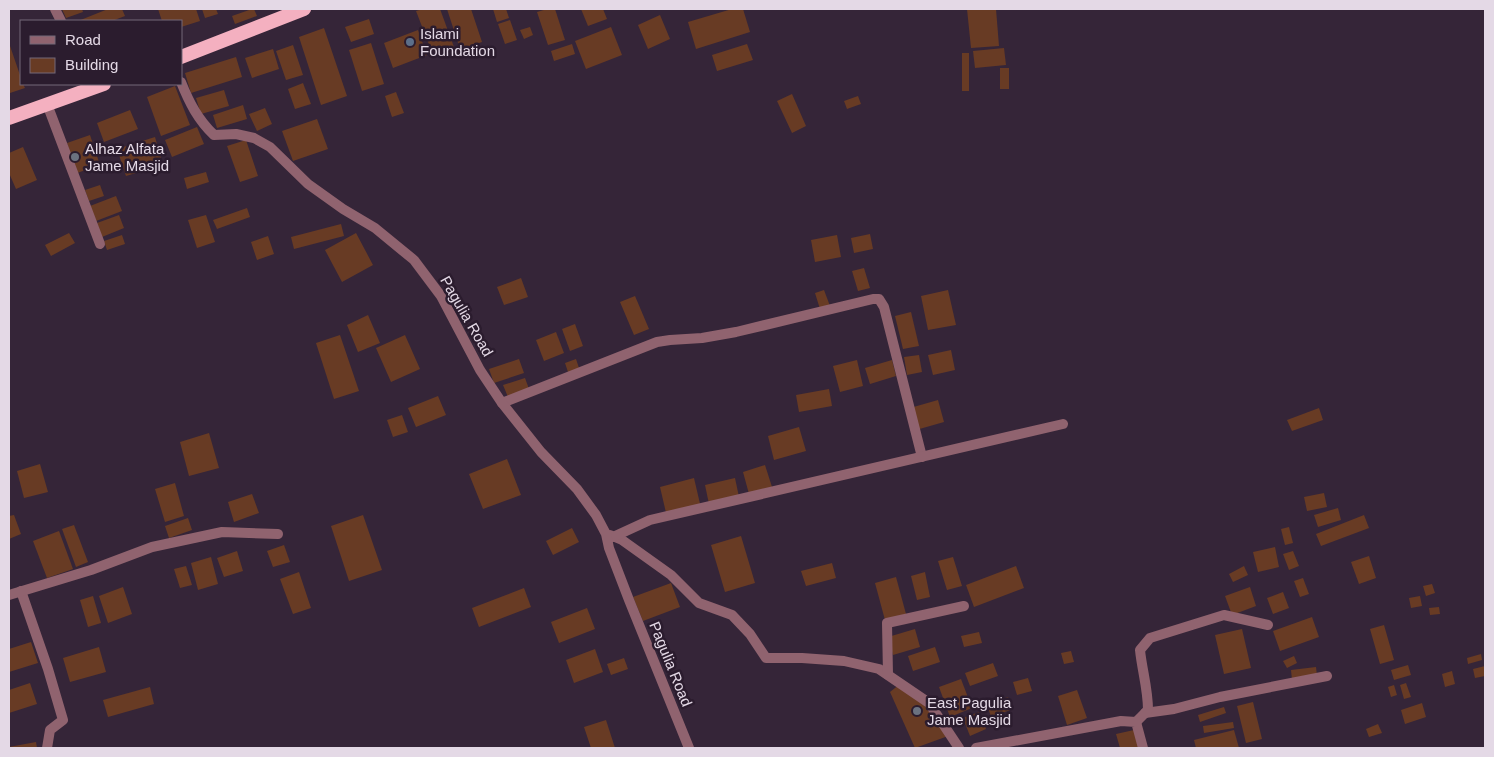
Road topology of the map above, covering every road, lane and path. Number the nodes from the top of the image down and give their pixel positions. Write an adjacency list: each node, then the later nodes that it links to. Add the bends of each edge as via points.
1 (304, 9): 2 (highway)
2 (182, 56)
3 (182, 84): 8 (street, Pagulia Road, via 203,124 214,135 236,134 254,138 270,147 308,184 375,228 414,260 441,296 480,370)
4 (98, 85): 5 (highway)
5 (47, 104): 6 (highway); 7 (street)
6 (9, 118)
7 (100, 244)
8 (502, 403): 10 (street, via 657,342 736,332 879,299 884,307); 12 (street, Pagulia Road, via 541,452 577,489)
9 (1063, 424): 10 (street)
10 (922, 457): 12 (street, via 650,520)
11 (278, 534): 13 (street, via 222,532 160,545)
12 (610, 535): 17 (street, via 671,575 699,603 732,615 766,658 844,661); 22 (street, Pagulia Road, via 609,548)
13 (21, 592): 14 (street); 21 (street, via 63,720 50,730)
14 (9, 595)
15 (964, 606): 17 (street, via 888,623)
16 (1268, 625): 19 (street, via 1224,615 1150,638 1140,650 1148,691 1148,710)
17 (888, 675): 23 (street, via 929,703)
18 (1327, 676): 19 (street)
19 (1145, 713): 20 (street)
20 (1136, 722): 24 (street, via 1121,721); 25 (street)
21 (47, 748)
22 (689, 748)
23 (959, 748)
24 (976, 748)
25 (1143, 748)

